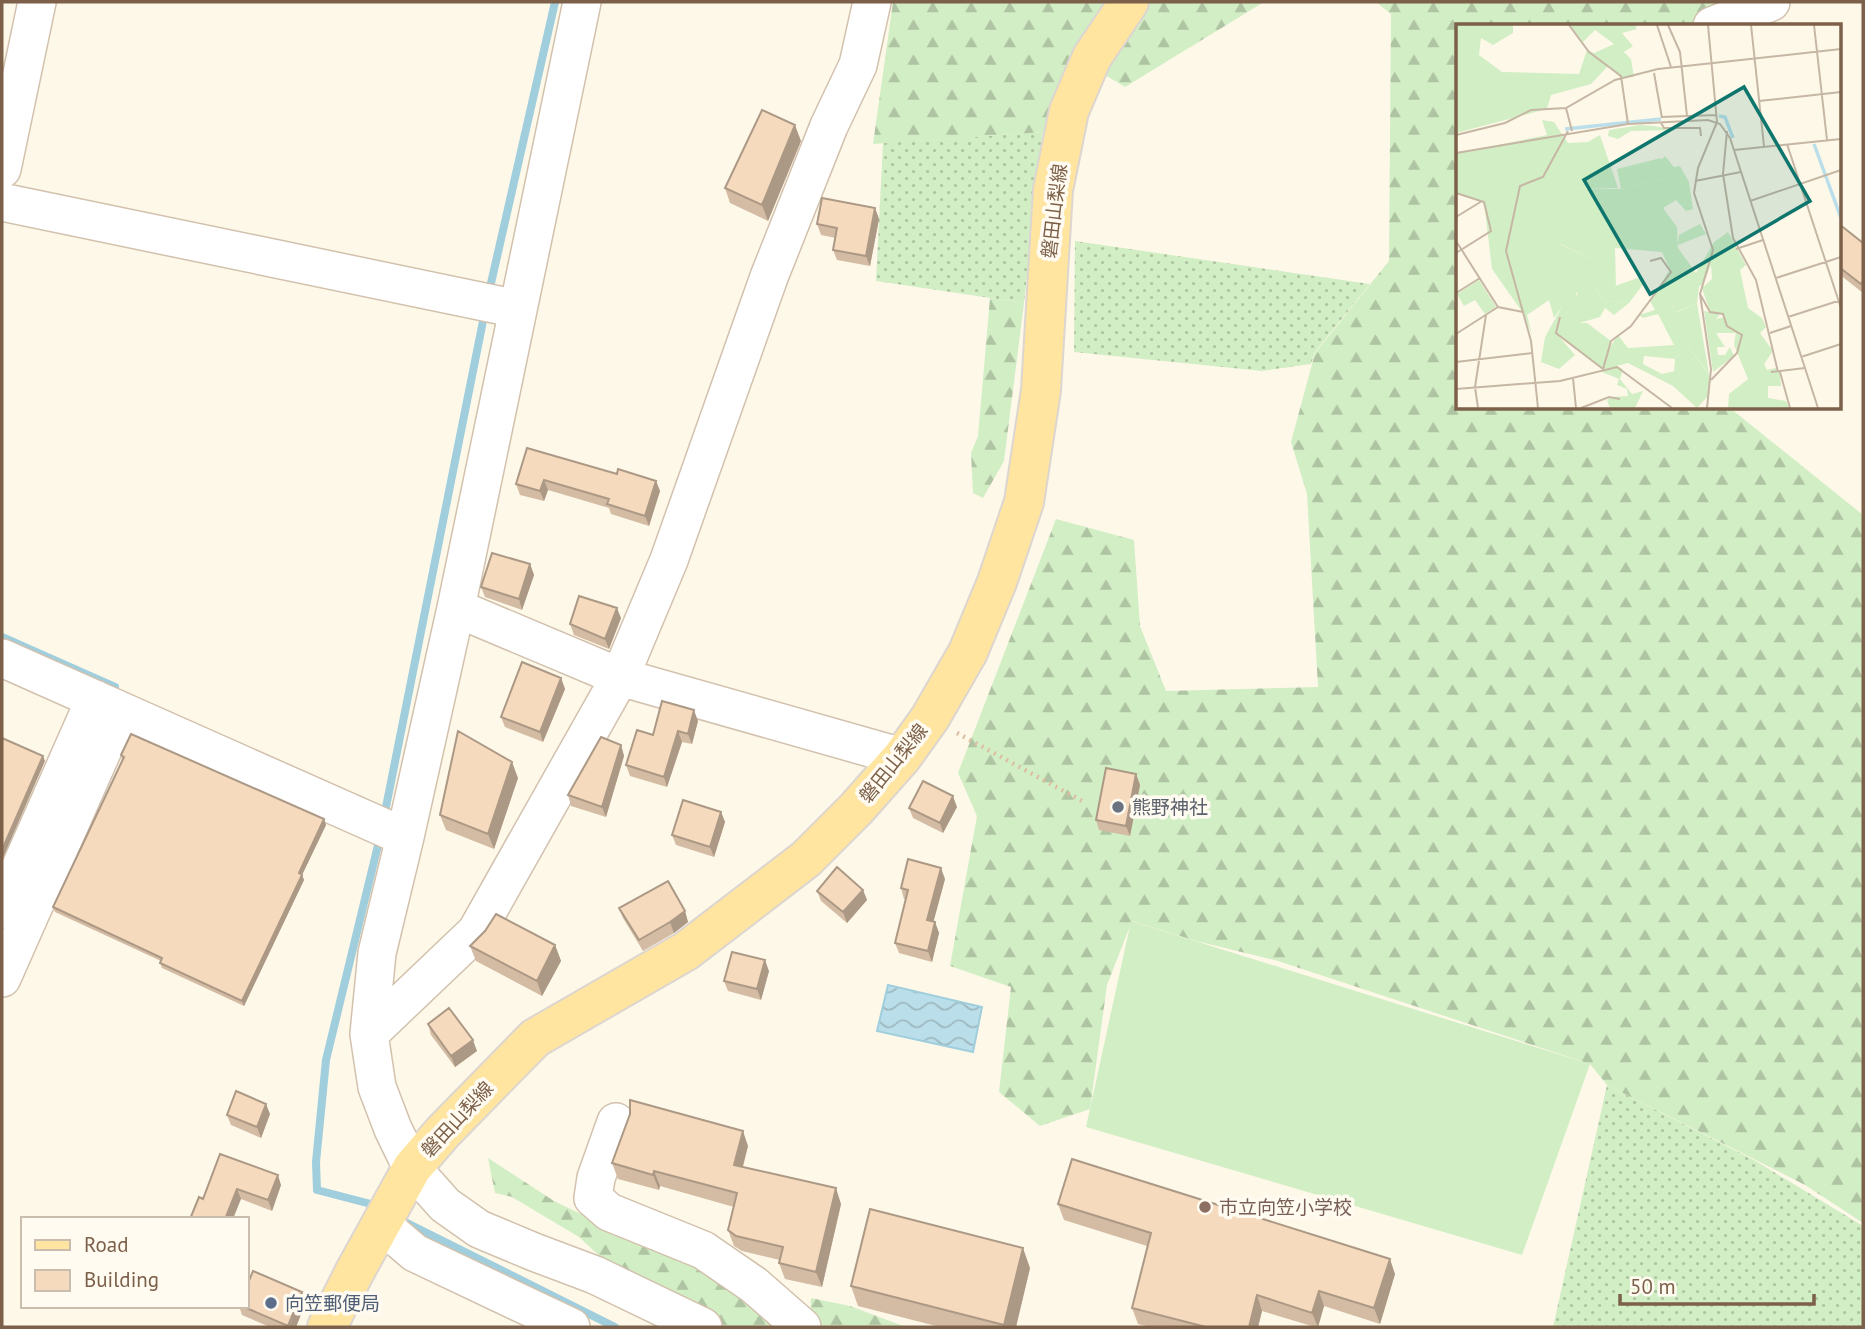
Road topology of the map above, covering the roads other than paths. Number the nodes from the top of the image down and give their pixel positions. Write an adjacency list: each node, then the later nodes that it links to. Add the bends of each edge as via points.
1 (37, 2): 7 (street)
2 (582, 2): 9 (street)
3 (873, 2): 12 (street, via 858,65 829,125 769,277 667,566)
4 (1129, 2): 14 (main road, 磐田山梨線, via 1092,57 1069,111 1053,190 1041,390 1024,502 968,652)
5 (1771, 2): 6 (street)
6 (1717, 24)
7 (2, 169)
8 (2, 202): 9 (street)
9 (518, 309): 10 (street)
10 (456, 608): 12 (street); 15 (street)
11 (2, 658): 13 (street)
12 (620, 677): 14 (street); 18 (street, via 476,932)
13 (107, 705): 15 (street); 16 (street); 17 (street)
14 (902, 757): 20 (main road, 磐田山梨線, via 806,859 730,918 686,951 535,1038)
15 (405, 837): 18 (street, via 377,953)
16 (2, 909)
17 (2, 978)
18 (369, 1034): 20 (street, via 377,1087)
19 (616, 1122): 25 (street, via 593,1198 609,1212 703,1250 754,1285)
20 (412, 1168): 21 (main road, 磐田山梨線); 24 (street, via 445,1205 479,1228 595,1275)
21 (381, 1224): 22 (main road, 磐田山梨線); 23 (street, via 415,1253)
22 (327, 1327)
23 (571, 1327)
24 (703, 1327)
25 (802, 1327)

